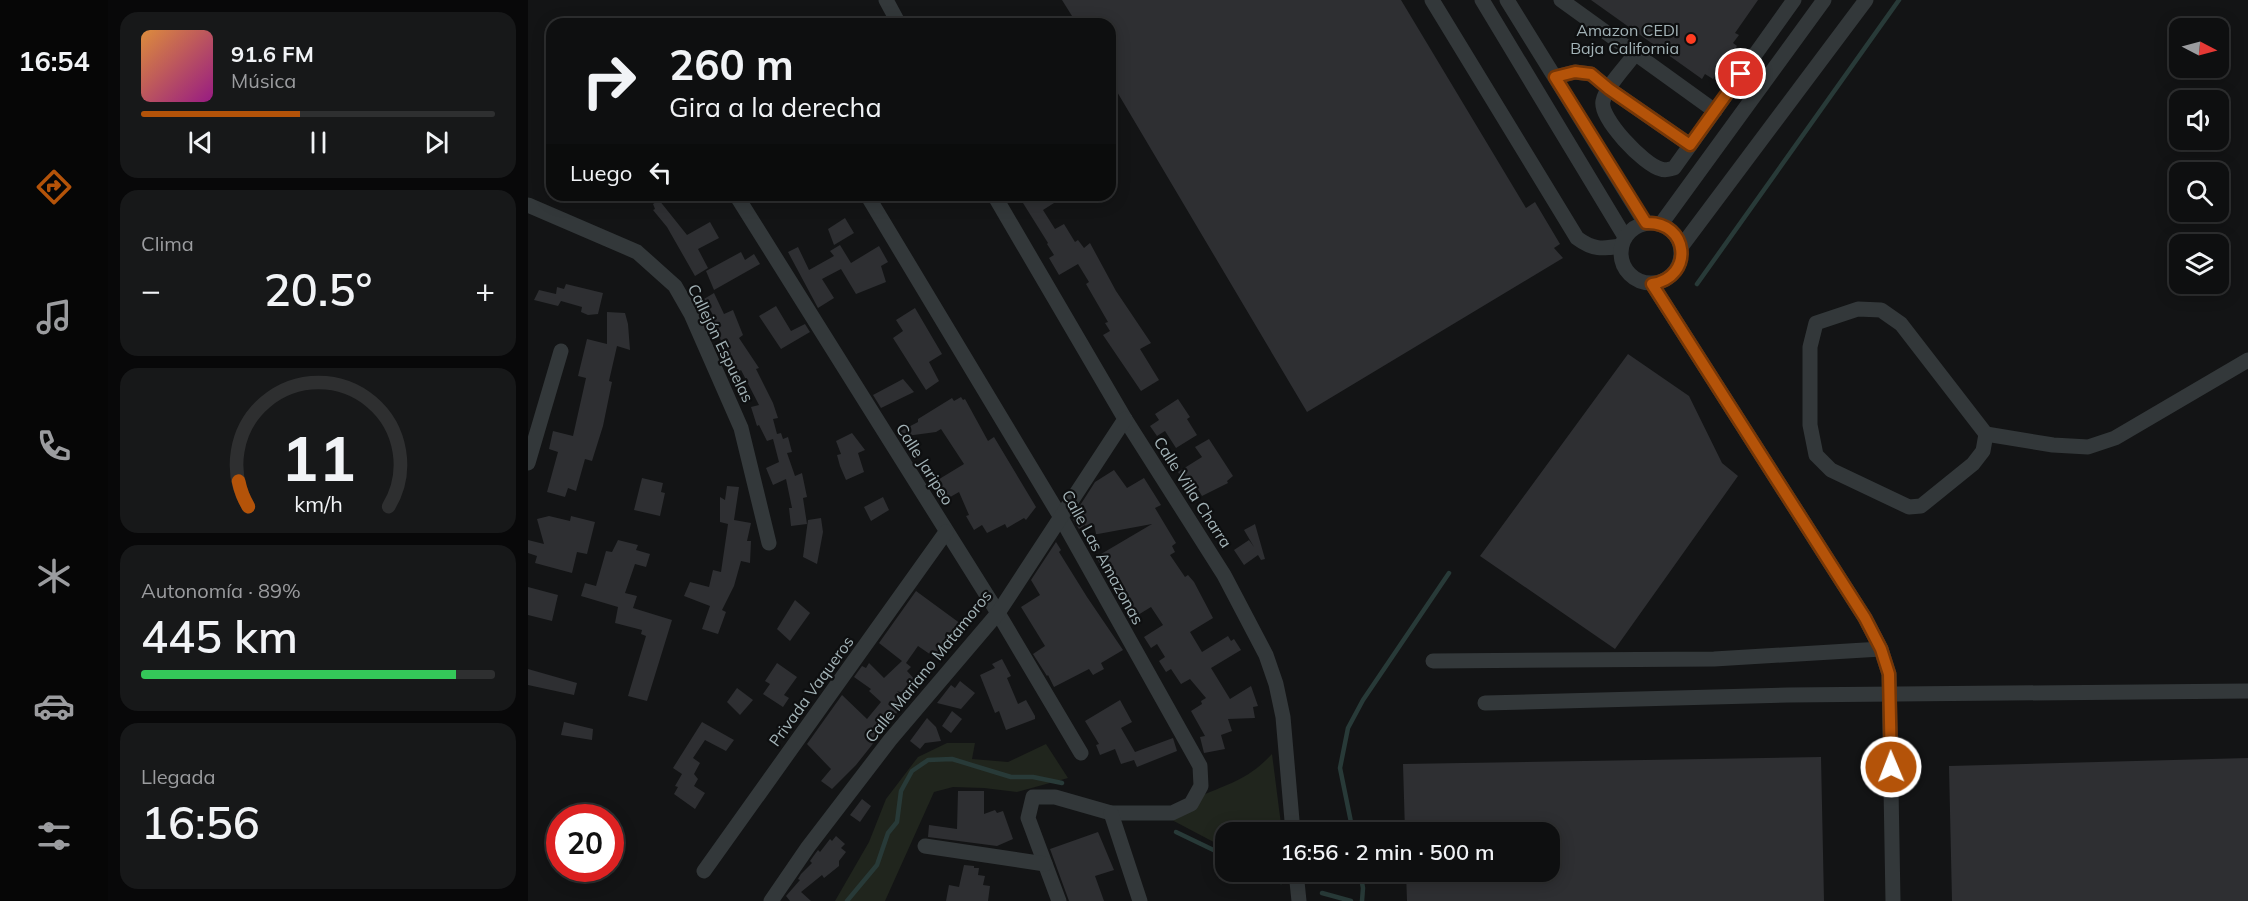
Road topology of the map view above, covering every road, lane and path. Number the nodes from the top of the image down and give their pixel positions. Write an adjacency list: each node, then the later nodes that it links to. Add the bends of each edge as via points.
1 (886, 0): 9 (street)
2 (1432, 0): 21 (street, via 1577,238 1589,247 1606,248)
3 (1482, 0): 21 (street)
4 (1507, 0): 11 (street)
5 (1561, 0): 10 (street)
6 (1794, 0): 13 (street)
7 (1824, 0): 20 (street)
8 (1866, 0): 22 (street)
9 (896, 18)
10 (1634, 55): 12 (street); 13 (street)
11 (1555, 77): 12 (street, via 1575,72 1591,74); 19 (street)
12 (1609, 89): 14 (street); 14 (street, via 1603,100 1606,114 1626,142 1658,169 1674,168)
13 (1715, 111): 14 (street)
14 (1690, 145)
15 (740, 201): 30 (street, Calle Jaripeo)
16 (871, 201): 29 (street, Calle Las Amazonas)
17 (998, 201): 26 (street, Calle Villa Charra)
18 (528, 205): 31 (street, Callejón Espuelas, via 637,252 675,286 741,428)
19 (1646, 223): 20 (street); 21 (street, via 1631,230)
20 (1661, 224): 22 (street, via 1674,233)
21 (1623, 241): 23 (street, via 1622,261 1630,275)
22 (1681, 247): 23 (street, via 1677,269 1667,279)
23 (1652, 284): 33 (street)
24 (561, 351): 28 (street)
25 (2248, 360): 27 (street, via 2115,438 2088,447)
26 (1125, 419): 29 (street, Calle Mariano Matamoros); 40 (street, Calle Villa Charra, via 1224,575 1266,655 1282,717)
27 (1986, 434): 27 (street, via 1983,451 1973,464 1922,506 1909,507 1831,470 1816,455 1810,425 1810,347 1816,323 1858,309 1881,310 1901,324)
28 (528, 463)
29 (1060, 516): 32 (street, Calle Mariano Matamoros); 39 (street, Calle Las Amazonas, via 1200,766 1201,786 1191,804 1172,813)
30 (946, 532): 32 (street, Calle Jaripeo); 43 (street, Privada Vaqueros)
31 (769, 543)
32 (998, 613): 38 (street, Calle Jaripeo); 45 (street, Calle Mariano Matamoros, via 890,740)
33 (1881, 649): 34 (street, via 1714,659); 36 (street, via 1889,674)
34 (1432, 661)
35 (2248, 691): 36 (street)
36 (1890, 695): 37 (street); 49 (street)
37 (1485, 703)
38 (1081, 753)
39 (1111, 813): 42 (street, Calle Las Amazonas, via 1055,796 1033,797 1028,818); 47 (street)
40 (1292, 822)
41 (925, 846): 42 (street)
42 (1045, 864): 46 (street)
43 (704, 871)
44 (1297, 882): 48 (street)
45 (771, 901)
46 (1059, 901)
47 (1140, 901)
48 (1299, 901)
49 (1893, 901)

